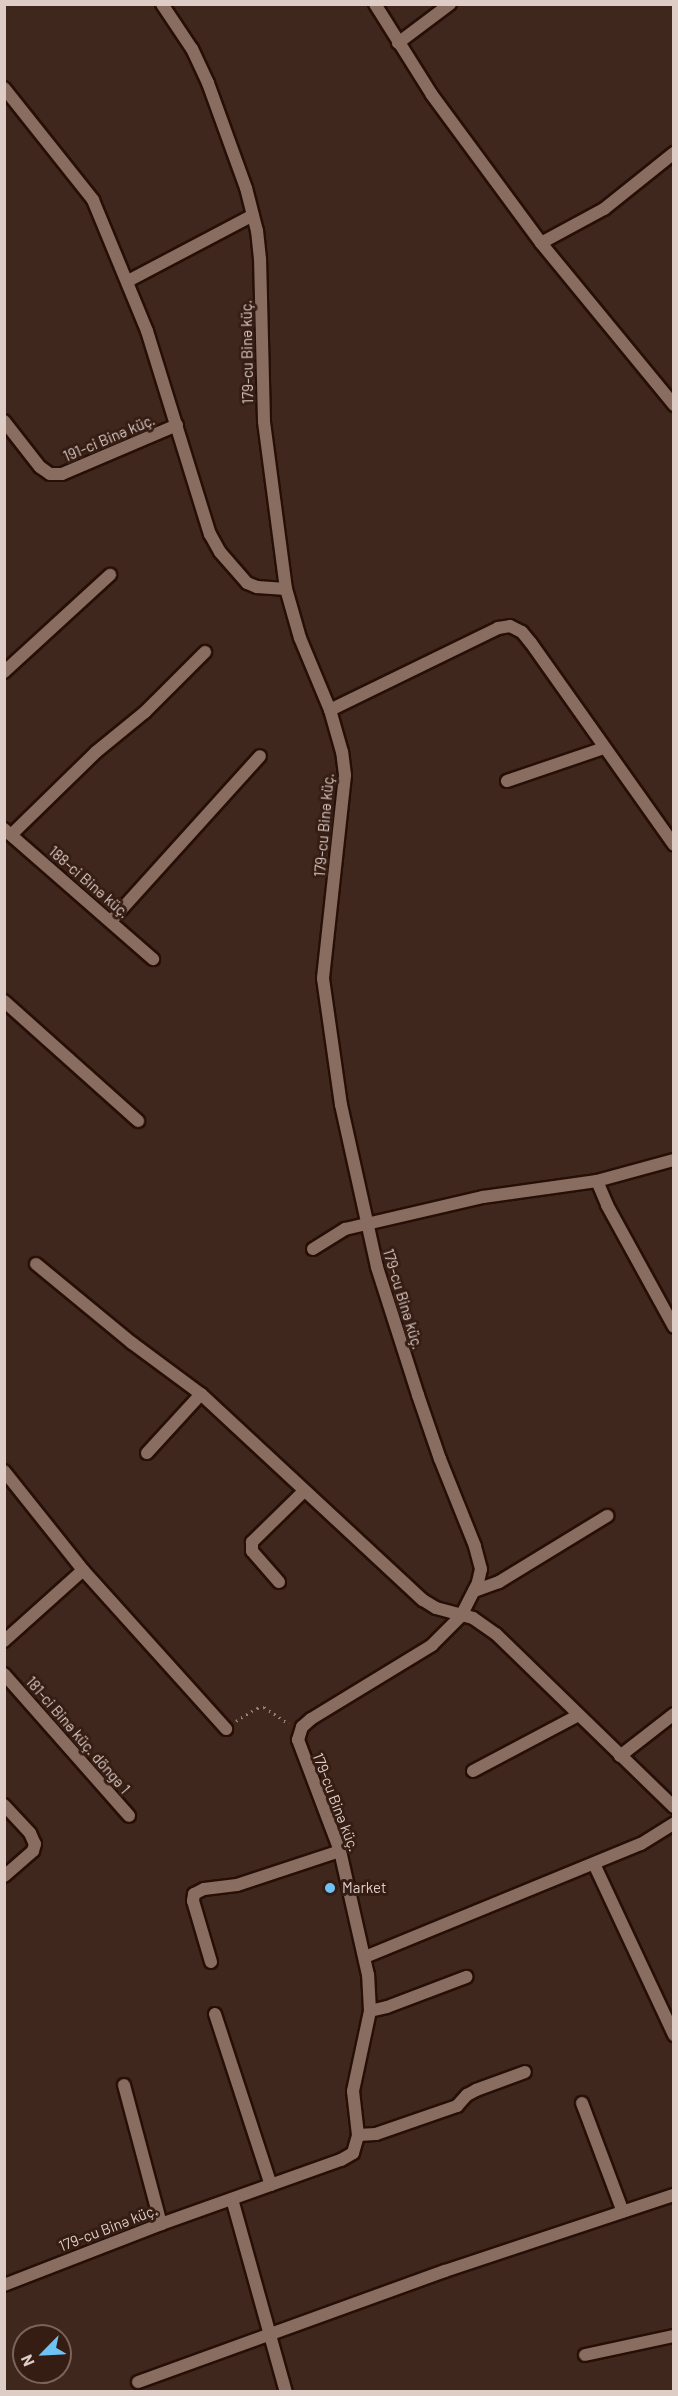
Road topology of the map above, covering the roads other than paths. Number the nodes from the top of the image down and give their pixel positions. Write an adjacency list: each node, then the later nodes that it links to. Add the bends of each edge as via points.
1 (162, 4): 7 (street, 179-cu Binə küç., via 180,28 208,83)
2 (375, 4): 4 (street)
3 (450, 4): 4 (street)
4 (398, 43): 8 (street)
5 (4, 88): 9 (street, via 93,200)
6 (674, 153): 8 (street, via 604,209)
7 (253, 215): 9 (street); 14 (street, 179-cu Binə küç., via 260,259 264,421)
8 (541, 243): 10 (street)
9 (128, 281): 12 (street)
10 (674, 405)
11 (4, 421): 12 (street, 191-ci Binə küç., via 50,474 62,474)
12 (177, 425): 14 (street, via 210,534 220,552 247,583)
13 (110, 575): 16 (street)
14 (286, 589): 17 (street, 179-cu Binə küç., via 300,638)
15 (205, 652): 21 (street, via 145,712)
16 (4, 672)
17 (330, 710): 18 (street, via 498,628 510,626 531,643); 29 (street, 179-cu Binə küç., via 345,775 324,998)
18 (604, 748): 20 (street); 22 (street)
19 (260, 756): 23 (street)
20 (507, 781)
21 (8, 832): 23 (street, 188-ci Binə küç.)
22 (674, 845)
23 (111, 921): 24 (street, 188-ci Binə küç.)
24 (153, 959)
25 (4, 1001): 26 (street)
26 (138, 1121)
27 (674, 1160): 28 (street)
28 (597, 1181): 29 (street, via 483,1197); 32 (street)
29 (366, 1225): 30 (street, via 345,1229); 40 (street, 179-cu Binə küç., via 421,1406 476,1546 481,1569)
30 (313, 1249)
31 (36, 1264): 33 (street)
32 (674, 1327)
33 (201, 1394): 34 (street); 36 (street)
34 (147, 1453)
35 (4, 1471): 38 (street)
36 (304, 1491): 39 (street, via 252,1542 252,1551); 41 (street, via 423,1600)
37 (607, 1516): 40 (street, via 499,1582)
38 (83, 1570): 42 (street); 46 (street)
39 (279, 1582)
40 (474, 1591): 41 (street, 179-cu Binə küç.)
41 (461, 1616): 45 (street, via 473,1618 496,1634); 53 (street, 179-cu Binə küç., via 432,1645 302,1727 298,1740 301,1753)
42 (4, 1641)
43 (4, 1674): 51 (street, 181-ci Binə küç. döngə 1)
44 (674, 1714): 47 (street)
45 (577, 1716): 47 (street); 48 (street)
46 (226, 1729)
47 (620, 1756): 50 (street)
48 (473, 1771)
49 (4, 1805): 55 (street, via 35,1844 33,1851)
50 (674, 1807)
51 (129, 1816)
52 (674, 1823): 54 (street, via 640,1844)
53 (340, 1851): 56 (street, 179-cu Binə küç.); 57 (street, via 237,1885 194,1894)
54 (594, 1864): 56 (street); 61 (street)
55 (4, 1876)
56 (366, 1957): 59 (street, 179-cu Binə küç.)
57 (211, 1962)
58 (466, 1977): 59 (street)
59 (370, 2011): 65 (street, 179-cu Binə küç., via 353,2091)
60 (215, 2014): 66 (street)
61 (674, 2035)
62 (525, 2072): 65 (street, via 467,2095 457,2106 376,2134)
63 (124, 2085): 70 (street)
64 (582, 2103): 69 (street)
65 (358, 2135): 66 (street, 179-cu Binə küç., via 357,2145 347,2157)
66 (271, 2185): 68 (street, 179-cu Binə küç.)
67 (674, 2195): 69 (street)
68 (232, 2199): 70 (street, 179-cu Binə küç.); 72 (street)
69 (623, 2212): 72 (street)
70 (161, 2224): 71 (street, 179-cu Binə küç.)
71 (4, 2285)
72 (271, 2333): 75 (street); 76 (street)
73 (674, 2336): 74 (street)
74 (585, 2355)
75 (138, 2382)
76 (286, 2391)

